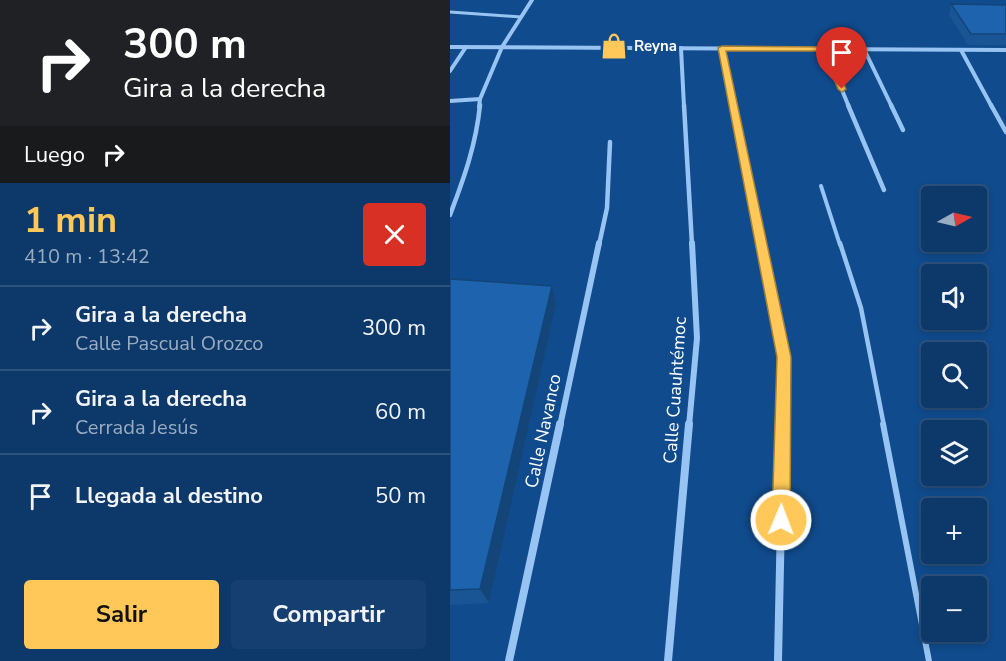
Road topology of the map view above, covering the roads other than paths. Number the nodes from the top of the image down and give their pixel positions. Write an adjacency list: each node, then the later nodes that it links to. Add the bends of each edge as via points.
1 (532, 0): 3 (street)
2 (450, 12): 3 (lane)
3 (521, 17): 6 (street)
4 (450, 47): 5 (street)
5 (466, 47): 6 (street); 13 (street)
6 (501, 47): 7 (street); 14 (street)
7 (681, 48): 8 (street); 23 (street, Calle Cuauhtémoc, via 697,338)
8 (722, 48): 9 (street); 24 (street, via 784,357)
9 (825, 49): 10 (street); 20 (street)
10 (864, 49): 11 (street); 16 (street)
11 (961, 50): 12 (street); 17 (street)
12 (1005, 51)
13 (450, 71)
14 (480, 99): 15 (street); 21 (street, via 477,136)
15 (450, 101)
16 (903, 130)
17 (1006, 132)
18 (610, 142): 22 (street, Calle Navanco, via 607,208)
19 (821, 186): 25 (lane, via 861,308)
20 (884, 190)
21 (450, 215)
22 (509, 661)
23 (668, 661)
24 (778, 661)
25 (929, 661)

